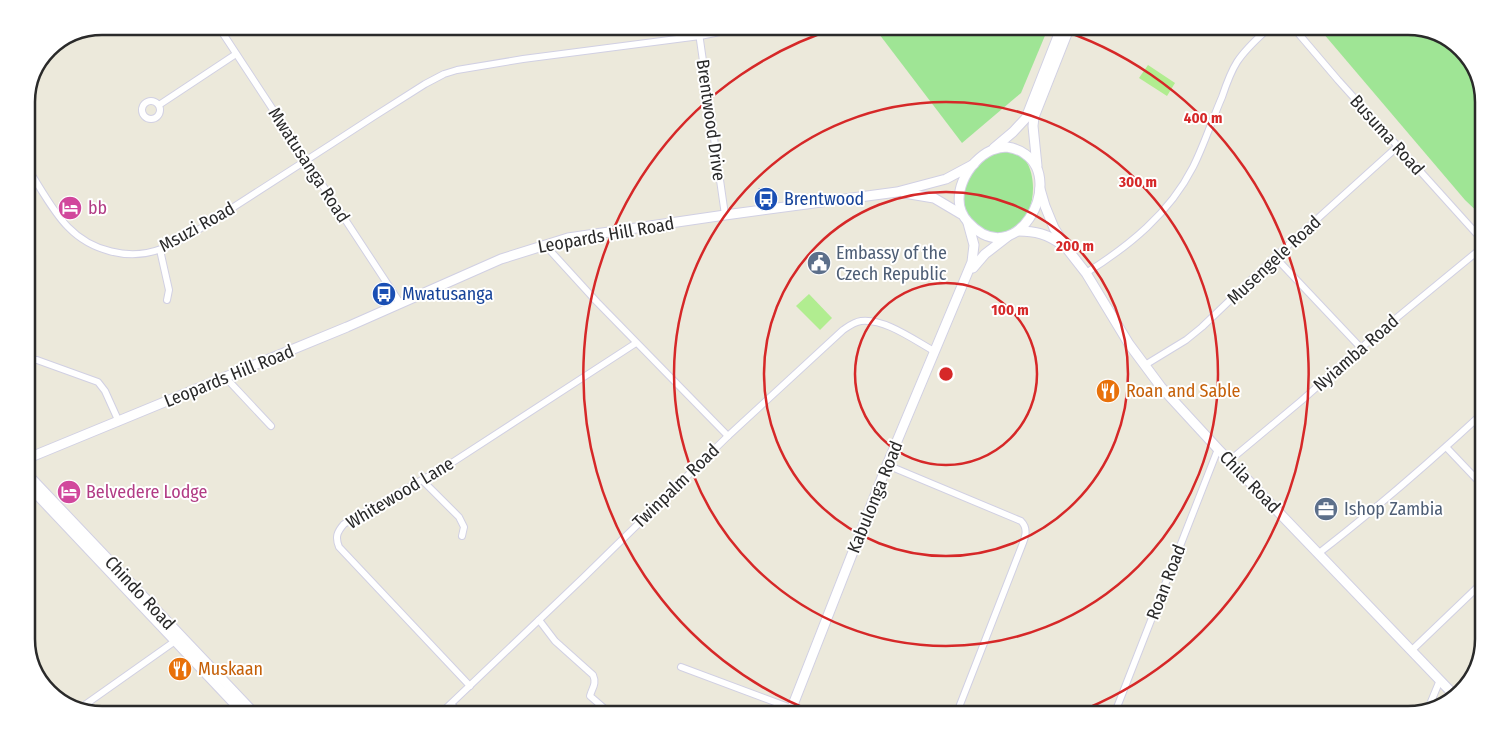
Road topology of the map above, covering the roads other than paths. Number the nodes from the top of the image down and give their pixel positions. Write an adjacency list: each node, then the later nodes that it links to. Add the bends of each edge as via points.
1 (224, 35): 8 (street, Mwatusanga Road)
2 (705, 35): 7 (street, Msuzi Road)
3 (1058, 35): 11 (main road, via 1026,118)
4 (1066, 35): 14 (main road, via 1034,117)
5 (1262, 35): 28 (street, via 1236,64 1196,160 1168,206 1140,234)
6 (1300, 35): 10 (street, Busuma Road)
7 (700, 36): 12 (street, Msuzi Road, via 523,59 444,74); 19 (street, Brentwood Drive)
8 (236, 54): 9 (street); 12 (street, Mwatusanga Road)
9 (159, 105)
10 (1397, 147): 22 (street, Busuma Road); 27 (street, Musengele Road)
11 (991, 151): 13 (main road); 14 (main road, via 1013,148 1025,154)
12 (306, 160): 24 (street, Msuzi Road, via 198,230); 31 (street, Mwatusanga Road)
13 (974, 164): 17 (main road, Leopards Hill Road, via 946,179); 18 (main road, via 959,191)
14 (1037, 168): 16 (main road)
15 (35, 180): 24 (street, Msuzi Road, via 61,220 97,247 118,253 140,254)
16 (1040, 189): 21 (main road, via 1031,217); 25 (main road, Chila Road, via 1051,222)
17 (896, 192): 18 (main road, Leopards Hill Road, via 934,198); 19 (main road, Leopards Hill Road)
18 (961, 214): 20 (main road)
19 (725, 215): 23 (main road, Leopards Hill Road, via 568,238)
20 (968, 223): 21 (main road, via 990,237); 29 (main road, Kabulonga Road, via 974,255)
21 (1014, 233): 25 (main road, Chila Road, via 1044,234); 29 (main road, Kabulonga Road, via 980,258)
22 (1475, 234)
23 (545, 245): 31 (main road, Leopards Hill Road, via 501,259); 32 (street)
24 (160, 250): 30 (street, via 169,290)
25 (1068, 250): 28 (main road, Chila Road)
26 (1475, 252): 33 (street, Nyiamba Road)
27 (1275, 257): 33 (street); 36 (street, Musengele Road, via 1202,327)
28 (1086, 273): 36 (main road, Chila Road)
29 (964, 281): 34 (main road, Kabulonga Road)
30 (167, 300)
31 (400, 303): 37 (main road, Leopards Hill Road)
32 (636, 343): 41 (street); 51 (street, Whitewood Lane)
33 (1361, 348): 48 (street, Nyiamba Road)
34 (934, 351): 41 (street, Twinpalm Road, via 884,324 854,322); 49 (main road, Kabulonga Road)
35 (35, 361): 39 (street, via 98,382)
36 (1145, 365): 43 (main road, Chila Road, via 1160,387)
37 (226, 378): 39 (main road, Leopards Hill Road); 40 (street)
38 (1475, 420): 42 (street)
39 (119, 422): 45 (main road, Leopards Hill Road)
40 (271, 426)
41 (728, 436): 56 (street, Twinpalm Road)
42 (1446, 447): 50 (street); 54 (street)
43 (1218, 449): 48 (main road, Chila Road); 72 (street, Roan Road)
44 (35, 454): 45 (main road)
45 (38, 454): 46 (main road, Leopards Hill Road); 47 (main road)
46 (35, 455)
47 (35, 458)
48 (1229, 460): 54 (main road, Chila Road)
49 (887, 466): 70 (main road, Kabulonga Road); 71 (street, via 1025,525 1022,548)
50 (1475, 478)
51 (422, 480): 53 (street, via 459,517 464,526); 61 (street, Whitewood Lane, via 344,524 339,529 337,542 345,555)
52 (35, 487): 57 (main road, Chindo Road)
53 (462, 536)
54 (1319, 553): 58 (main road, Chila Road)
55 (1475, 590): 58 (street)
56 (539, 620): 61 (street, Twinpalm Road); 68 (street, via 593,676 595,685 590,696)
57 (178, 638): 64 (street); 66 (main road, Chindo Road); 67 (main road, Chindo Road)
58 (1412, 650): 60 (main road, Chila Road)
59 (680, 666): 69 (street)
60 (1440, 680): 62 (main road, Chila Road); 63 (street)
61 (470, 686): 65 (street, Twinpalm Road)
62 (1450, 691)
63 (1431, 702)
64 (86, 704)
65 (451, 704)
66 (237, 706)
67 (247, 706)
68 (601, 706)
69 (778, 706)
70 (792, 706)
71 (960, 706)
72 (1118, 706)

